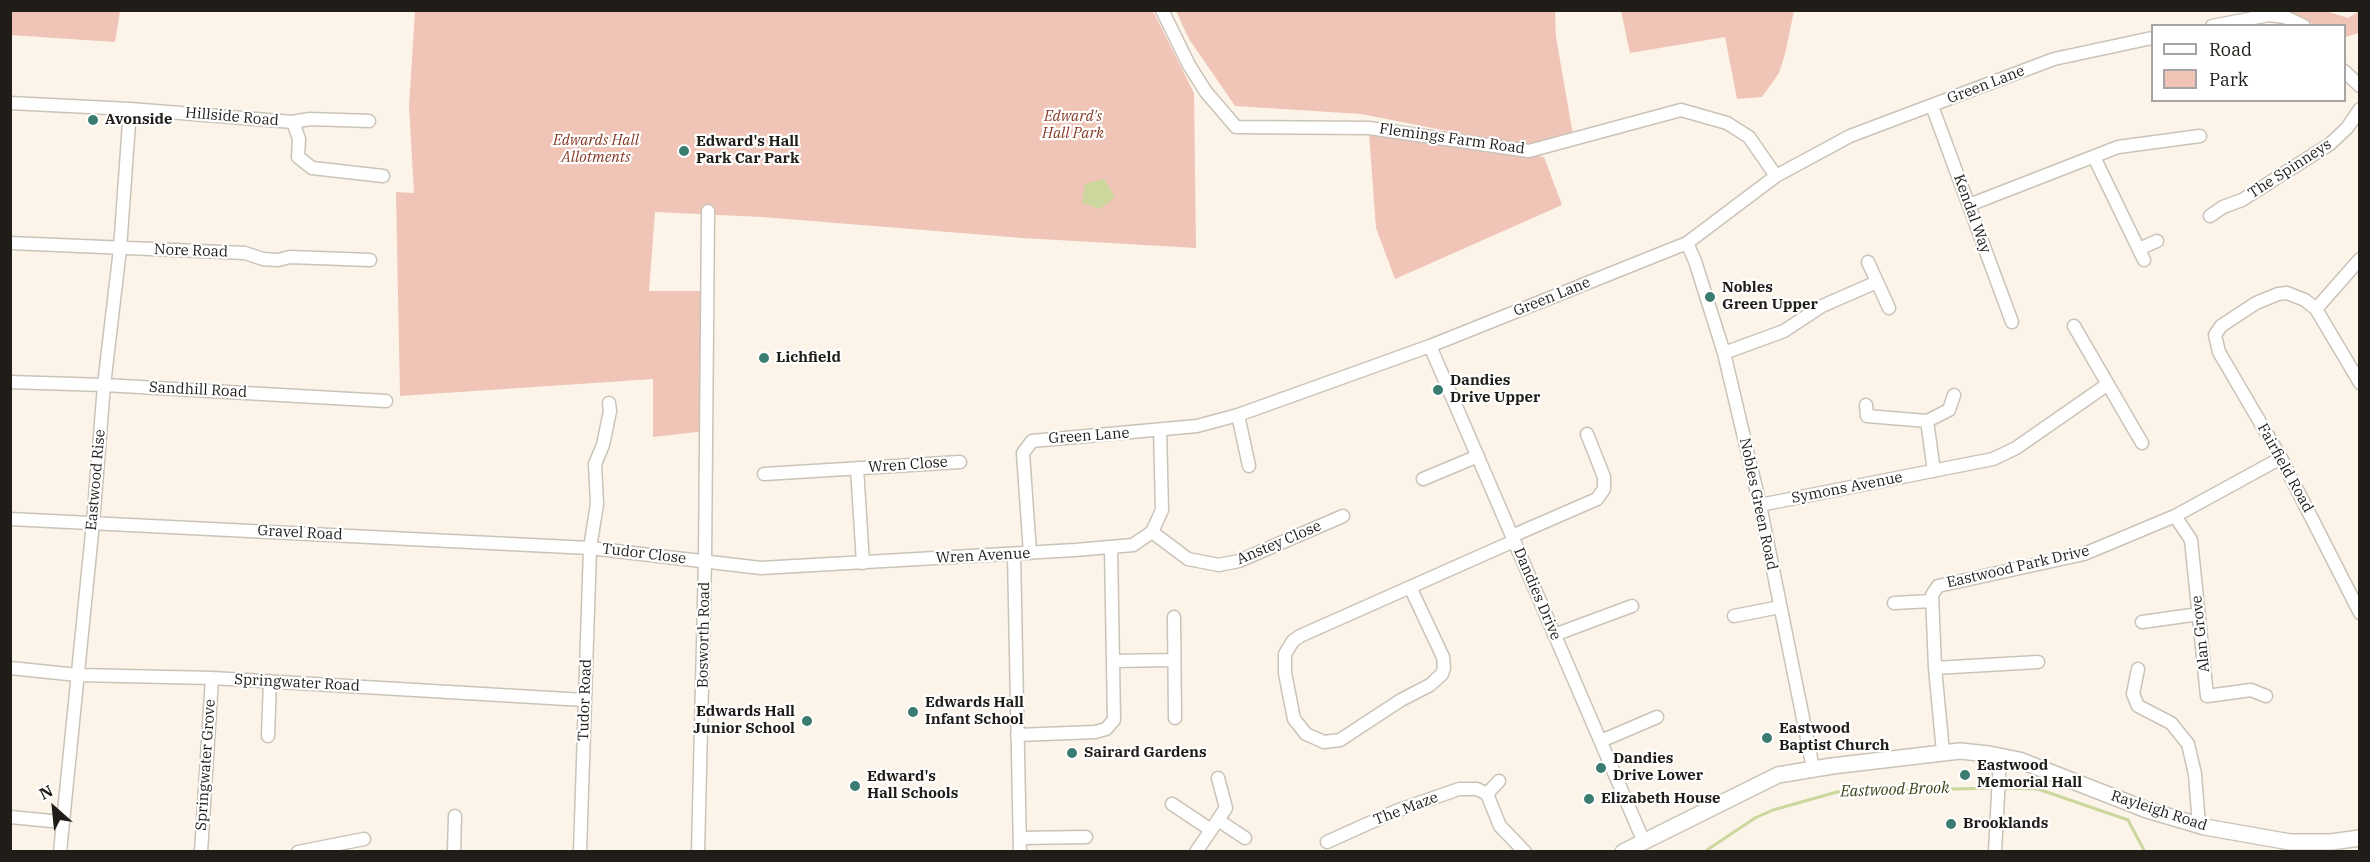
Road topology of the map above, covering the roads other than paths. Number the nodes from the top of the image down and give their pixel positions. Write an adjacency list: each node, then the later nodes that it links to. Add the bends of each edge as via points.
1 (1162, 10): 16 (street, Flemings Farm Road, via 1206,92 1236,127 1369,128 1529,151 1681,110 1727,123 1749,137)
2 (2222, 24): 3 (street, via 2269,15)
3 (2300, 24)
4 (2151, 38): 8 (street, Green Lane, via 2054,59)
5 (2346, 73): 6 (street)
6 (2360, 86)
7 (10, 103): 9 (street, Hillside Road)
8 (1932, 106): 16 (street, Green Lane, via 1850,136); 17 (street, Kendal Way)
9 (130, 109): 12 (street, Hillside Road); 23 (street, Eastwood Rise)
10 (2360, 110): 19 (street, The Spinneys, via 2330,144)
11 (369, 121): 12 (street)
12 (292, 122): 15 (street, Hillside Road, via 299,139 298,157 312,168)
13 (2200, 136): 14 (street, via 2118,147)
14 (2094, 157): 17 (street); 20 (street, via 2142,254)
15 (383, 176)
16 (1776, 176): 22 (street, Green Lane)
17 (1969, 205): 30 (street, Kendal Way)
18 (708, 211): 66 (street, Bosworth Road)
19 (2210, 216)
20 (2157, 241)
21 (10, 243): 23 (street, Nore Road)
22 (1687, 243): 32 (street, Green Lane); 33 (street, Nobles Green Road)
23 (120, 249): 25 (street, Nore Road, via 245,253 263,260); 37 (street, Eastwood Rise)
24 (2360, 259): 29 (street)
25 (370, 260)
26 (1868, 262): 27 (street)
27 (1877, 282): 28 (street); 33 (street, via 1822,306 1784,332)
28 (1889, 308)
29 (2316, 309): 35 (street); 48 (street, Fairfield Road, via 2287,293 2278,294 2256,303 2221,326 2215,335 2219,352)
30 (2012, 322)
31 (2074, 326): 36 (street)
32 (1430, 346): 42 (street, Green Lane); 47 (street, Dandies Drive)
33 (1724, 353): 55 (street, Nobles Green Road)
34 (10, 382): 37 (street, Sandhill Road)
35 (2360, 382)
36 (2108, 384): 46 (street); 52 (street, Symons Avenue, via 2016,448 1992,459)
37 (104, 385): 39 (street, Sandhill Road); 59 (street, Eastwood Rise)
38 (1954, 394): 43 (street, via 1949,410)
39 (386, 401)
40 (609, 404): 62 (street, Tudor Close, via 603,446 595,468 597,504)
41 (1866, 405): 43 (street, via 1868,416)
42 (1238, 415): 44 (street, Green Lane, via 1197,426); 50 (street)
43 (1927, 421): 52 (street)
44 (1160, 430): 60 (street, via 1163,501); 64 (street, Green Lane, via 1028,443 1023,459)
45 (1587, 434): 61 (street, via 1604,477 1604,489 1597,500)
46 (2142, 443)
47 (1478, 456): 54 (street); 61 (street, Dandies Drive)
48 (2281, 458): 57 (street, Eastwood Park Drive); 73 (street, Fairfield Road)
49 (960, 462): 51 (street, Wren Close)
50 (1249, 466)
51 (857, 468): 53 (street, Wren Close); 67 (street, Wren Close)
52 (1934, 471): 55 (street, Symons Avenue)
53 (764, 474)
54 (1423, 479)
55 (1760, 505): 72 (street, Nobles Green Road)
56 (1343, 516): 60 (street, Anstey Close, via 1239,561 1219,565 1188,559)
57 (2175, 516): 69 (street, Eastwood Park Drive, via 2084,554 1938,586); 74 (street, Alan Grove, via 2192,540)
58 (10, 519): 59 (street, Gravel Road)
59 (93, 523): 62 (street, Gravel Road); 85 (street, Eastwood Rise)
60 (1152, 532): 63 (street, Wren Avenue, via 1133,544)
61 (1513, 539): 68 (street); 78 (street, Dandies Drive)
62 (590, 548): 66 (street, Tudor Close); 89 (street, Tudor Road)
63 (1111, 548): 64 (street, Wren Avenue); 80 (street)
64 (1030, 553): 65 (street, Wren Avenue)
65 (1014, 554): 67 (street, Wren Avenue); 92 (street)
66 (705, 561): 67 (street, Wren Avenue, via 761,567); 119 (street, Bosworth Road)
67 (863, 563)
68 (1410, 587): 68 (street, via 1300,636 1288,648 1284,663 1291,710 1306,734 1324,742 1340,740 1442,674 1443,657)
69 (1932, 601): 70 (street); 83 (street, Eastwood Park Drive)
70 (1894, 603)
71 (1632, 606): 78 (street)
72 (1780, 607): 75 (street); 97 (street, Nobles Green Road)
73 (2360, 613)
74 (2199, 614): 77 (street); 88 (street, Alan Grove, via 2207,696 2251,690)
75 (1734, 616)
76 (1174, 617): 79 (street)
77 (2142, 622)
78 (1554, 635): 94 (street, Dandies Drive)
79 (1174, 660): 80 (street); 91 (street)
80 (1113, 661): 92 (street, via 1114,715 1110,727 1095,732)
81 (2038, 662): 83 (street)
82 (10, 668): 85 (street, Springwater Road)
83 (1935, 668): 95 (street, Eastwood Park Drive)
84 (2138, 669): 106 (street, via 2133,694 2138,706 2171,723 2188,744)
85 (78, 675): 86 (street, Springwater Road); 104 (street, Eastwood Rise)
86 (212, 678): 87 (street, Springwater Road); 115 (street, Springwater Grove)
87 (270, 681): 89 (street, Springwater Road); 93 (street)
88 (2266, 696)
89 (584, 700): 118 (street, Tudor Road)
90 (1657, 717): 94 (street)
91 (1175, 718)
92 (1017, 735): 108 (street)
93 (268, 736)
94 (1601, 741): 113 (street, Dandies Drive)
95 (1943, 752): 96 (main road, Rayleigh Road); 97 (main road, Rayleigh Road)
96 (2000, 756): 106 (main road, Rayleigh Road); 124 (street)
97 (1813, 768): 113 (main road, Rayleigh Road, via 1762,781)
98 (1218, 778): 105 (street, via 1226,805)
99 (1499, 781): 100 (street)
100 (1487, 794): 112 (street, The Maze, via 1477,789 1459,789 1396,811); 122 (street, via 1500,826)
101 (1172, 804): 105 (street)
102 (455, 816): 117 (street)
103 (10, 817): 104 (street)
104 (62, 822): 114 (street, Eastwood Rise)
105 (1214, 825): 109 (street); 121 (street)
106 (2199, 826): 110 (main road, Rayleigh Road, via 2290,842)
107 (1086, 837): 108 (street)
108 (1020, 838): 120 (street)
109 (1245, 838)
110 (2360, 838)
111 (364, 839): 116 (street)
112 (1327, 842)
113 (1644, 842): 123 (main road, Rayleigh Road)
114 (60, 852)
115 (201, 852)
116 (298, 852)
117 (454, 852)
118 (580, 852)
119 (698, 852)
120 (1020, 852)
121 (1196, 852)
122 (1525, 852)
123 (1623, 852)
124 (1995, 852)

